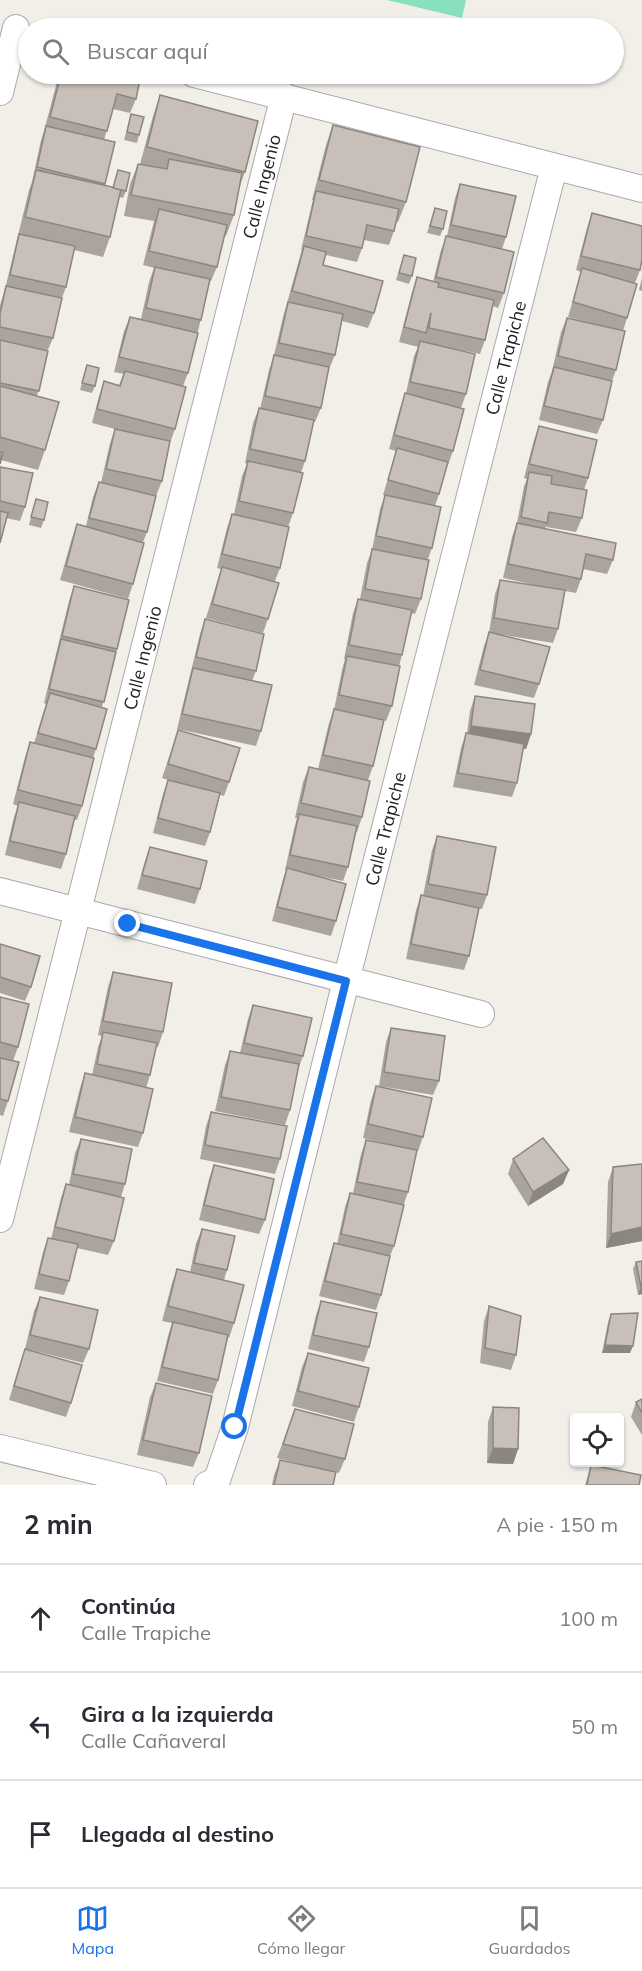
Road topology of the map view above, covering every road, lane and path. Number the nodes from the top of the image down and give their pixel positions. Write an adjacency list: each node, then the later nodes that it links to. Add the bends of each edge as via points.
1 (15, 28): 3 (street)
2 (235, 84): 4 (street)
3 (0, 92)
4 (284, 96): 5 (street); 8 (street, Calle Ingenio)
5 (554, 166): 6 (street); 9 (street, Calle Trapiche)
6 (642, 189)
7 (0, 891): 8 (street)
8 (78, 911): 9 (street); 11 (street, Calle Ingenio)
9 (346, 981): 10 (street); 14 (street, Calle Trapiche, via 235,1427 218,1480)
10 (481, 1014)
11 (0, 1219)
12 (0, 1448): 13 (street)
13 (153, 1485)
14 (207, 1485)

